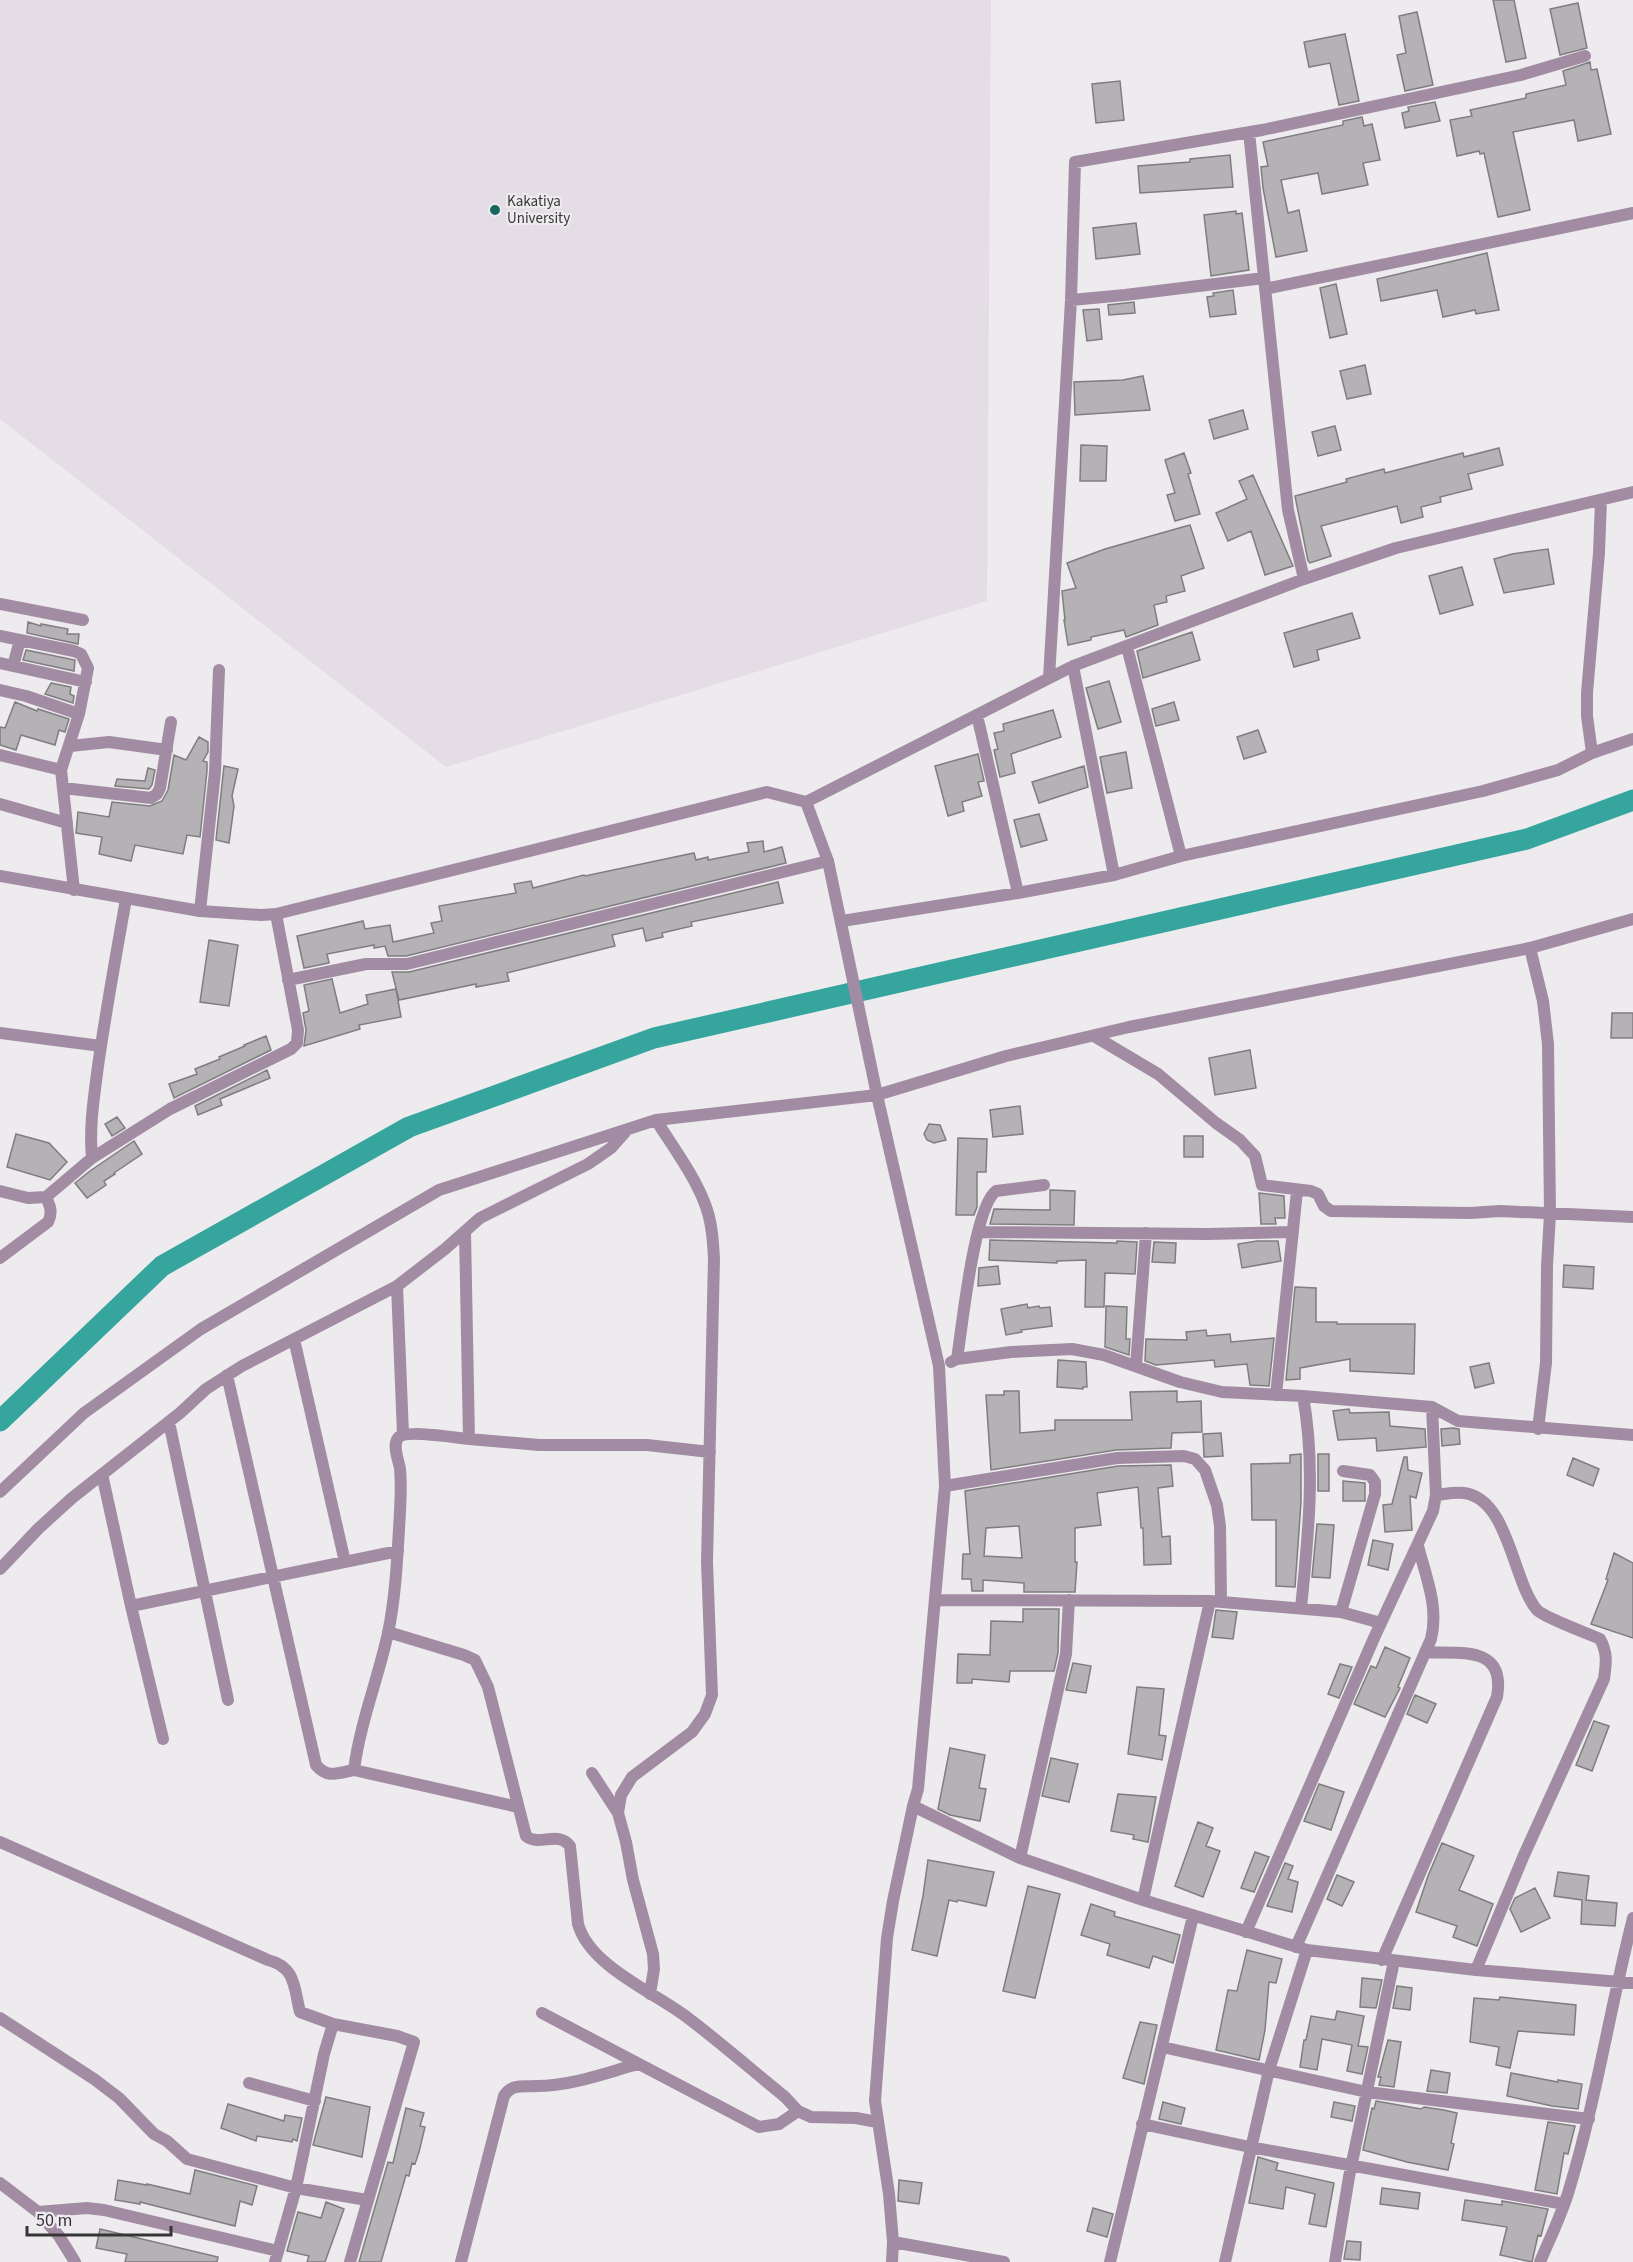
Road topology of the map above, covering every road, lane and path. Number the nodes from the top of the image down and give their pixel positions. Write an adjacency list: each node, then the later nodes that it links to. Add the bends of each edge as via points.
1 (1585, 56): 2 (street, via 1521,75)
2 (1249, 132): 4 (street); 5 (street, via 1075,162)
3 (1633, 213): 4 (street)
4 (1264, 283): 5 (street); 8 (street, via 1288,510)
5 (1071, 300): 18 (street)
6 (1633, 492): 7 (street)
7 (1601, 500): 8 (street, via 1396,548); 27 (street, via 1587,693)
8 (1304, 579): 13 (street)
9 (0, 604): 10 (street)
10 (83, 620)
11 (0, 636): 12 (street)
12 (20, 640): 15 (street); 19 (street, via 81,654 88,668)
13 (1127, 647): 16 (street); 34 (street)
14 (0, 663): 15 (street)
15 (13, 666): 19 (street)
16 (1073, 666): 18 (street); 36 (street)
17 (219, 670): 41 (street, via 215,772)
18 (1049, 678): 22 (street)
19 (86, 682): 21 (street)
20 (0, 690): 21 (street)
21 (79, 714): 25 (street)
22 (977, 715): 31 (street); 39 (street)
23 (171, 722): 26 (street)
24 (1633, 739): 27 (street)
25 (70, 746): 26 (street, via 109,742); 29 (street)
26 (167, 750): 30 (street, via 160,788 151,798)
27 (1592, 753): 34 (street, via 1558,770 1483,791)
28 (0, 755): 29 (street)
29 (61, 770): 30 (street)
30 (63, 788): 33 (street)
31 (806, 802): 35 (street); 42 (street, via 767,792)
32 (0, 804): 33 (street)
33 (67, 823): 38 (street)
34 (1181, 856): 36 (street)
35 (828, 861): 44 (street); 46 (street, via 407,964 366,964)
36 (1114, 875): 39 (street)
37 (0, 876): 38 (street)
38 (74, 890): 40 (street)
39 (1018, 893): 44 (street)
40 (126, 899): 41 (street); 49 (street)
41 (200, 911): 42 (street)
42 (276, 914): 46 (street)
43 (1633, 919): 45 (street)
44 (842, 921): 50 (street)
45 (1530, 948): 48 (street); 58 (street, via 1548,1044)
46 (288, 980): 53 (street, via 299,1036 291,1049 170,1109)
47 (0, 1033): 49 (street)
48 (1094, 1036): 50 (street, via 1006,1056); 56 (street, via 1158,1074 1240,1140 1255,1156 1262,1185)
49 (101, 1046): 53 (street, via 90,1136)
50 (877, 1095): 51 (street); 68 (street)
51 (656, 1120): 52 (street); 79 (street, via 697,1186 712,1231)
52 (628, 1129): 60 (street, via 611,1148 588,1164 480,1218); 83 (street, via 439,1190 201,1329 84,1413)
53 (92, 1158): 57 (street)
54 (1044, 1185): 61 (street, via 996,1191 987,1202)
55 (0, 1191): 57 (street, via 28,1198)
56 (1297, 1191): 58 (street, via 1318,1194 1331,1211); 62 (street)
57 (46, 1197): 64 (street, via 51,1209 48,1222)
58 (1550, 1214): 59 (street); 75 (street, via 1546,1363)
59 (1633, 1217)
60 (465, 1232): 65 (street); 78 (street)
61 (978, 1232): 63 (street); 67 (street)
62 (1293, 1232): 63 (street); 71 (street)
63 (1146, 1233): 69 (street)
64 (0, 1258)
65 (397, 1286): 66 (street); 76 (street)
66 (294, 1339): 70 (street); 87 (street)
67 (957, 1359): 68 (street); 69 (street, via 1071,1349)
68 (939, 1366): 82 (street)
69 (1136, 1366): 71 (street, via 1201,1388)
70 (227, 1375): 74 (street); 89 (street)
71 (1276, 1395): 72 (street)
72 (1303, 1396): 73 (street); 95 (street, via 1310,1442 1309,1523)
73 (1432, 1407): 75 (street, via 1458,1421); 84 (street)
74 (169, 1422): 81 (street); 90 (street)
75 (1538, 1429): 77 (street)
76 (403, 1434): 78 (street); 86 (street, via 395,1444 400,1470)
77 (1633, 1436)
78 (469, 1439): 79 (street, via 647,1445)
79 (710, 1452): 106 (street, via 707,1562 712,1695 705,1714 692,1731 632,1776 621,1795)
80 (1343, 1471): 96 (street, via 1364,1473 1375,1482)
81 (102, 1474): 88 (street, via 38,1529); 94 (street)
82 (945, 1486): 91 (street); 93 (street, via 1117,1458 1195,1459 1205,1470 1217,1505 1220,1526)
83 (0, 1492)
84 (1436, 1495): 85 (street); 115 (street, via 1464,1493 1478,1497 1500,1524 1524,1587 1539,1612 1599,1639 1607,1660 1604,1679)
85 (1418, 1546): 97 (street); 99 (street, via 1435,1623)
86 (398, 1551): 87 (street); 98 (street)
87 (345, 1562): 89 (street)
88 (0, 1569)
89 (274, 1576): 90 (street); 102 (street, via 316,1765 331,1775)
90 (206, 1591): 94 (street); 100 (street)
91 (935, 1600): 92 (street); 104 (street, via 918,1789)
92 (1069, 1600): 93 (street); 108 (street, via 1064,1663)
93 (1216, 1601): 95 (street); 109 (street)
94 (131, 1606): 101 (street)
95 (1301, 1608): 96 (street)
96 (1341, 1612): 97 (street)
97 (1381, 1623): 112 (street)
98 (388, 1632): 102 (street); 105 (street, via 475,1660 488,1687)
99 (1425, 1652): 113 (street); 114 (street, via 1481,1656 1497,1670 1499,1684)
100 (228, 1700)
101 (163, 1739)
102 (354, 1770): 105 (street)
103 (592, 1773): 106 (street)
104 (913, 1806): 108 (street); 130 (street, via 887,1938 875,2101)
105 (518, 1807): 118 (street, via 529,1839 558,1838 570,1846 578,1924 588,1945)
106 (618, 1814): 118 (street, via 653,1954)
107 (0, 1842): 121 (street, via 281,1963 291,1974 300,2012)
108 (1020, 1858): 109 (street)
109 (1143, 1900): 110 (street)
110 (1192, 1916): 112 (street); 122 (street)
111 (1633, 1918): 116 (street)
112 (1246, 1932): 113 (street)
113 (1302, 1949): 114 (street); 124 (street)
114 (1388, 1961): 115 (street); 126 (street)
115 (1476, 1970): 116 (street)
116 (1616, 1982): 117 (street); 129 (street)
117 (1633, 1983)
118 (650, 1994): 128 (street, via 686,2016)
119 (542, 2013): 123 (street)
120 (0, 2018): 135 (street, via 94,2079 187,2159)
121 (333, 2024): 127 (street); 136 (street, via 414,2042)
122 (1162, 2047): 124 (street); 131 (street)
123 (638, 2064): 128 (street, via 759,2127 779,2124); 144 (street, via 551,2086 517,2086 508,2090)
124 (1269, 2070): 126 (street); 132 (street)
125 (249, 2083): 127 (street)
126 (1368, 2092): 129 (street); 133 (street)
127 (315, 2101): 135 (street)
128 (798, 2112): 130 (street, via 812,2117)
129 (1589, 2119): 137 (street)
130 (877, 2122): 139 (street)
131 (1142, 2124): 132 (street); 146 (street)
132 (1251, 2147): 133 (street); 147 (street)
133 (1351, 2165): 137 (street); 148 (street)
134 (0, 2183): 138 (street)
135 (296, 2188): 136 (street); 140 (street)
136 (367, 2200): 143 (street)
137 (1564, 2204): 149 (street)
138 (38, 2212): 140 (street, via 104,2210); 142 (street)
139 (893, 2242): 141 (street); 145 (street)
140 (277, 2257)
141 (1000, 2261)
142 (75, 2262)
143 (350, 2262)
144 (461, 2262)
145 (892, 2262)
146 (1110, 2262)
147 (1225, 2262)
148 (1335, 2262)
149 (1540, 2262)

